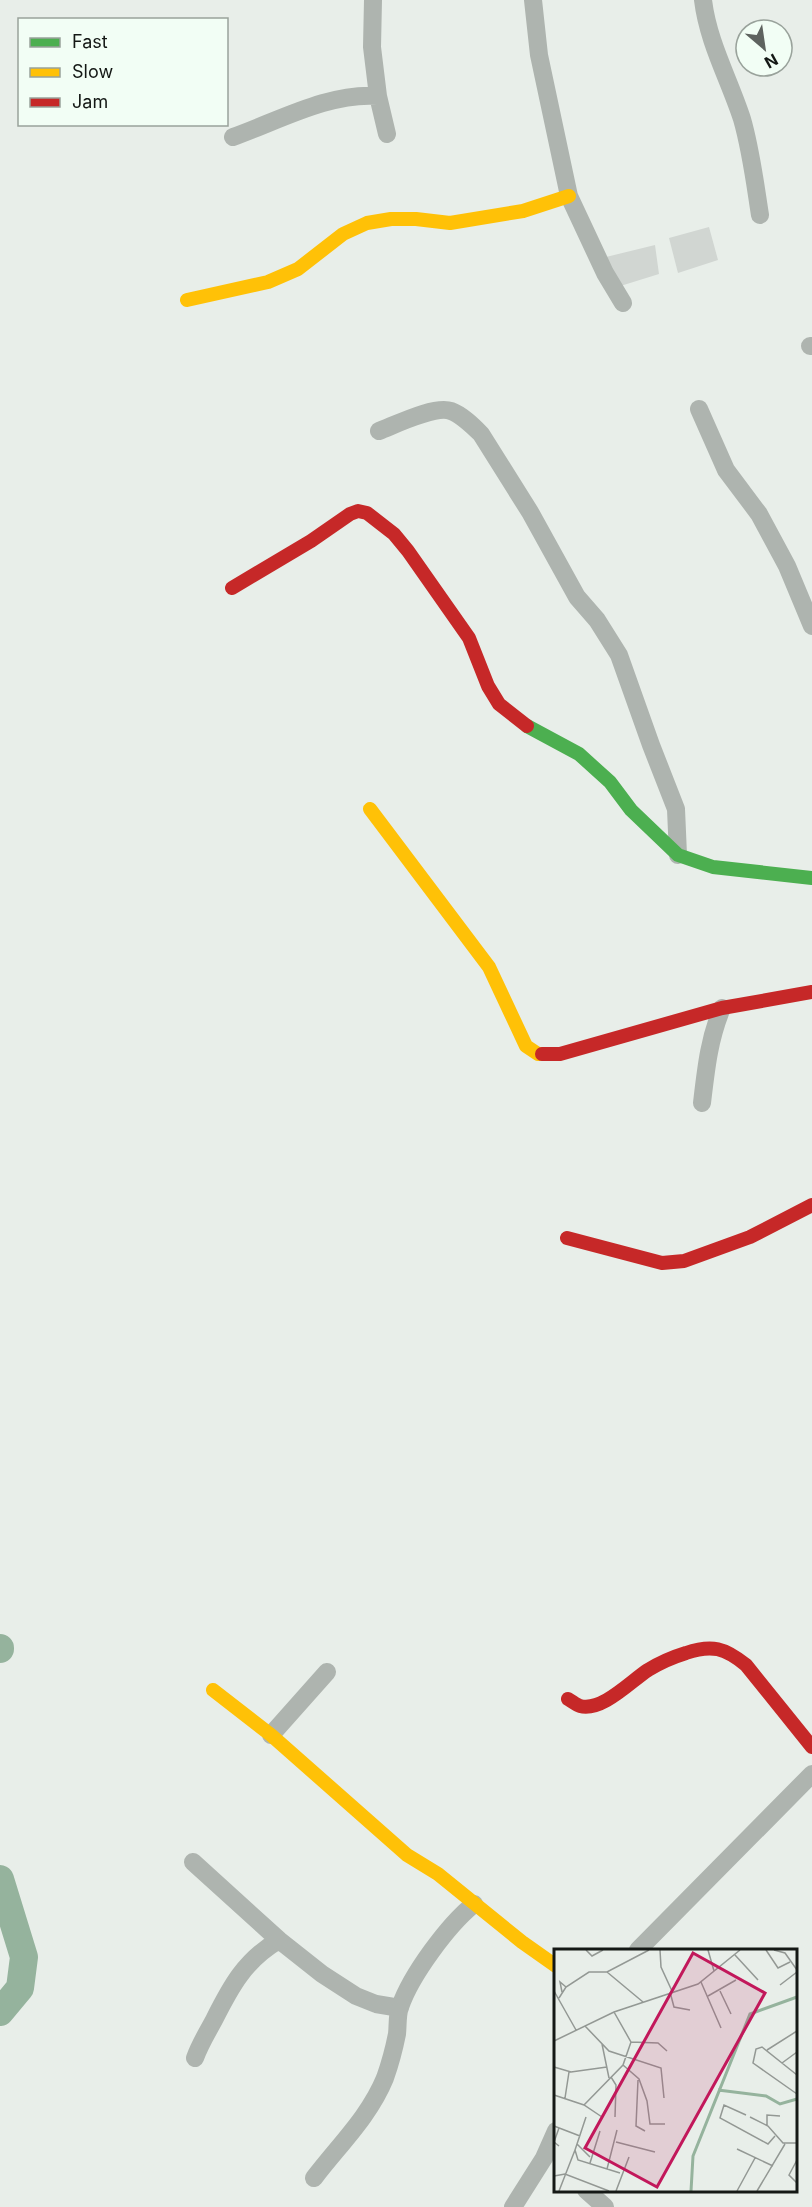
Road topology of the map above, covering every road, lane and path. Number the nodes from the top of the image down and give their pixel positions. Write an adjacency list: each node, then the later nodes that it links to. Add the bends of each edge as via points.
1 (373, 0): 4 (street, via 372,47)
2 (532, 0): 7 (street, via 539,55)
3 (703, 0): 8 (street, via 722,71 742,120)
4 (378, 96): 5 (street); 6 (street, via 360,94 334,99)
5 (387, 134)
6 (233, 137)
7 (569, 196): 9 (street, via 523,212 450,223 399,219 367,223 343,234 288,274); 10 (street)
8 (760, 215)
9 (188, 300)
10 (623, 303)
11 (699, 409): 14 (street, via 726,470 759,514 787,566)
12 (379, 431): 16 (street, via 429,412 450,410 481,434 577,597 619,655 676,809)
13 (232, 588): 16 (street, via 350,514 367,513 394,534 469,638 499,704 529,727 579,754)
14 (812, 626)
15 (370, 809): 19 (street, via 489,967 526,1046 538,1054 560,1054)
16 (678, 855): 17 (street, via 712,867)
17 (812, 878)
18 (812, 992): 19 (street)
19 (722, 1008): 20 (street, via 712,1032)
20 (702, 1103)
21 (812, 1204): 22 (street, via 750,1237 684,1261 662,1263)
22 (567, 1238)
23 (327, 1672): 26 (street)
24 (213, 1690): 26 (street)
25 (568, 1699): 27 (street, via 580,1706 604,1702 668,1659 701,1648 722,1649 746,1665)
26 (271, 1735): 30 (street, via 407,1855)
27 (812, 1747)
28 (811, 1776): 32 (street)
29 (193, 1862): 31 (street)
30 (474, 1904): 33 (street); 34 (street, via 444,1934)
31 (279, 1940): 34 (street, via 356,1996); 35 (street, via 240,1972 202,2038)
32 (639, 1949)
33 (554, 1965)
34 (400, 2008): 38 (street, via 390,2062 373,2102)
35 (195, 2058)
36 (554, 2137): 37 (street)
37 (550, 2162): 40 (street)
38 (314, 2178)
39 (588, 2192): 41 (street)
40 (513, 2207)
41 (605, 2207)

